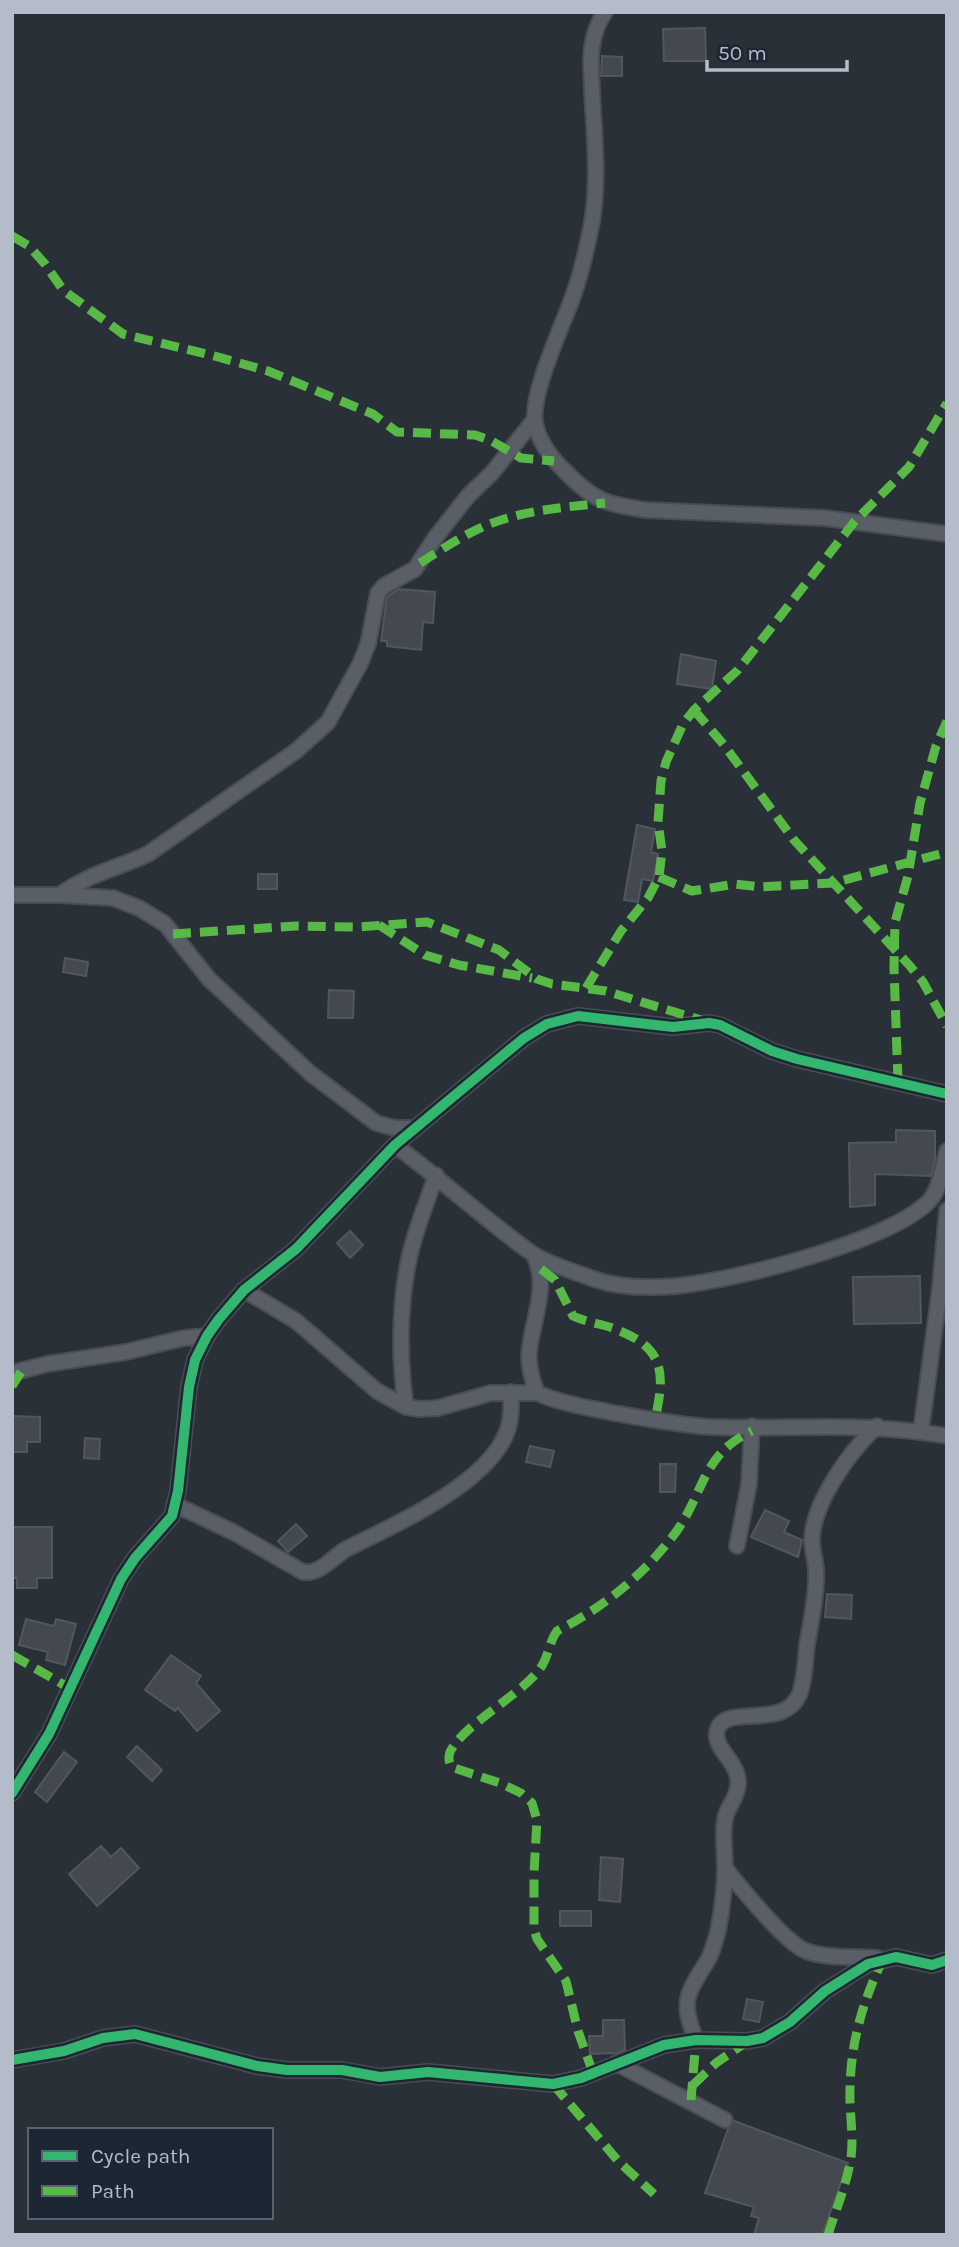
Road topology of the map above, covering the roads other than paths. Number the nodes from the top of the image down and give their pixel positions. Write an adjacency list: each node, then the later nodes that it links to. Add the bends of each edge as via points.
1 (605, 12): 2 (street, via 592,40 590,58 596,176 590,233 538,393)
2 (534, 420): 3 (street, via 554,461 605,503 647,510 825,518); 5 (street, via 443,527 415,569 378,593 360,664 328,722 250,785 148,854 88,876)
3 (947, 534)
4 (12, 895): 5 (street)
5 (60, 895): 7 (street, via 113,898 165,924 209,979 310,1073 376,1123)
6 (947, 1094): 7 (street, via 785,1055 720,1025 673,1027 578,1016 547,1024 524,1038)
7 (415, 1128): 8 (street)
8 (395, 1145): 10 (street); 13 (street, via 296,1249)
9 (947, 1151): 12 (street, via 932,1198 916,1212 866,1237 759,1270 676,1286 638,1286 599,1281)
10 (436, 1175): 12 (street); 18 (street, via 414,1237 407,1274 401,1361)
11 (947, 1210): 21 (street)
12 (534, 1255): 17 (street, via 541,1283 529,1356)
13 (244, 1290): 14 (street); 18 (street, via 296,1321 377,1391)
14 (207, 1336): 15 (street); 23 (street, via 189,1387)
15 (12, 1373)
16 (511, 1392): 17 (street); 18 (street, via 438,1408); 23 (street, via 507,1433 473,1474 406,1520 346,1549 310,1573)
17 (537, 1393): 19 (street, via 553,1401 655,1420 709,1427)
18 (406, 1407)
19 (752, 1426): 20 (street); 24 (street, via 749,1485)
20 (877, 1426): 21 (street); 26 (street, via 845,1462 814,1528 815,1594 804,1676 794,1704 780,1713 731,1719 717,1730 719,1744 738,1772 737,1793 725,1818)
21 (921, 1431): 22 (street)
22 (947, 1436)
23 (176, 1505): 25 (street, via 121,1579 49,1734)
24 (737, 1545)
25 (12, 1793)
26 (725, 1868): 27 (street, via 800,1948); 29 (street, via 717,1933 687,2000 688,2021)
27 (883, 1959): 28 (street, via 896,1957 932,1965); 29 (street, via 846,1976 763,2038)
28 (947, 1961)
29 (696, 2040): 31 (street, via 664,2045)
30 (12, 2060): 31 (street, via 135,2034 257,2066 342,2070 380,2077 428,2072 553,2084)
31 (616, 2063): 32 (street)
32 (725, 2120)

